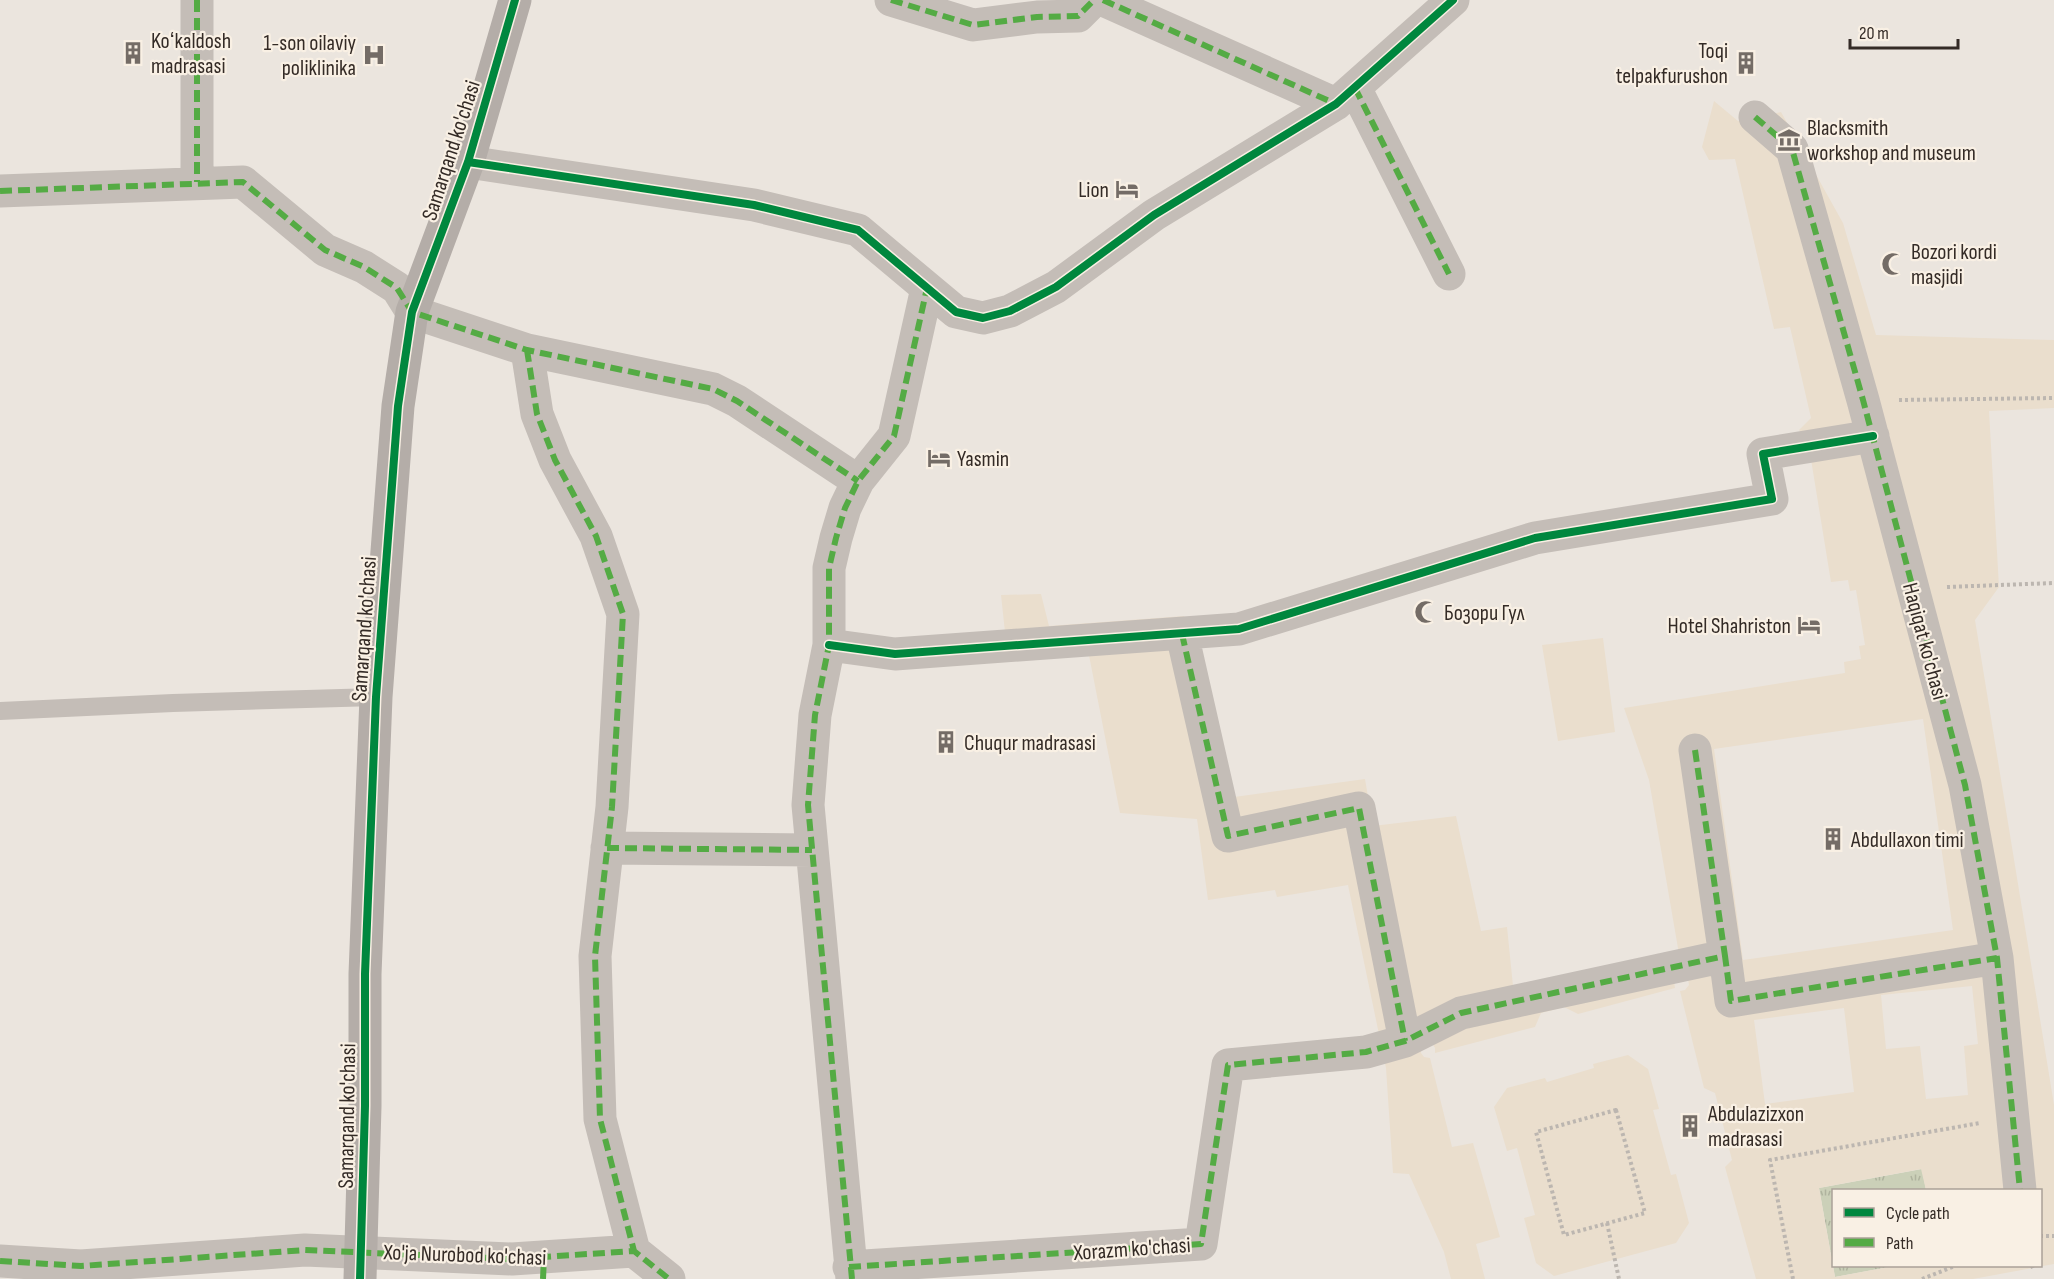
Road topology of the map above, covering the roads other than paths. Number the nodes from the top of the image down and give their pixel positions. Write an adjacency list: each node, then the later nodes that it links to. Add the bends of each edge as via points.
1 (196, 0): 10 (street)
2 (515, 0): 9 (street, Samarqand ko'chasi)
3 (891, 0): 4 (street, via 973,25 1078,16)
4 (1094, 0)
5 (1104, 0): 7 (street)
6 (1453, 0): 7 (street)
7 (1345, 96): 12 (street); 13 (street, via 1154,214 1056,287 1010,311 983,318 956,312)
8 (1755, 117): 16 (street, Haqiqat ko'chasi, via 1792,149)
9 (468, 162): 13 (street, via 754,205 858,230); 14 (street, Samarqand ko'chasi)
10 (197, 182): 11 (street); 14 (street, via 243,182 325,250 364,267 397,288)
11 (0, 191)
12 (1449, 274)
13 (927, 288): 17 (street, via 894,436)
14 (412, 312): 15 (street); 20 (street, Samarqand ko'chasi, via 398,405)
15 (527, 350): 17 (street, via 713,389); 23 (street, via 537,414 555,460 596,536 623,614)
16 (1873, 436): 18 (street, via 1763,454 1772,499 1535,538 1239,629); 26 (street, Haqiqat ko'chasi, via 1965,785)
17 (858, 481): 19 (street, via 845,508 829,568)
18 (1182, 634): 19 (street, via 895,654); 27 (street, via 1228,836 1359,808)
19 (829, 645): 24 (street, via 815,715 808,805)
20 (376, 697): 21 (lane); 31 (street, Samarqand ko'chasi, via 365,974)
21 (0, 711)
22 (1695, 750): 25 (street)
23 (607, 848): 24 (street); 29 (street, via 595,956 600,1119)
24 (812, 850): 33 (street)
25 (1725, 956): 26 (street, via 1731,1001); 27 (street, via 1461,1013)
26 (1997, 958): 28 (street, Haqiqat ko'chasi)
27 (1405, 1041): 33 (street, Xorazm ko'chasi, via 1366,1052 1228,1065 1201,1244)
28 (2020, 1189)
29 (634, 1251): 32 (street, Xo'ja Nurobod ko'chasi); 34 (street)
30 (0, 1261): 31 (street, Xo'ja Nurobod ko'chasi, via 81,1266 305,1250)
31 (360, 1265): 32 (street, Xo'ja Nurobod ko'chasi, via 512,1259)
32 (544, 1268)
33 (851, 1273)
34 (669, 1279)

